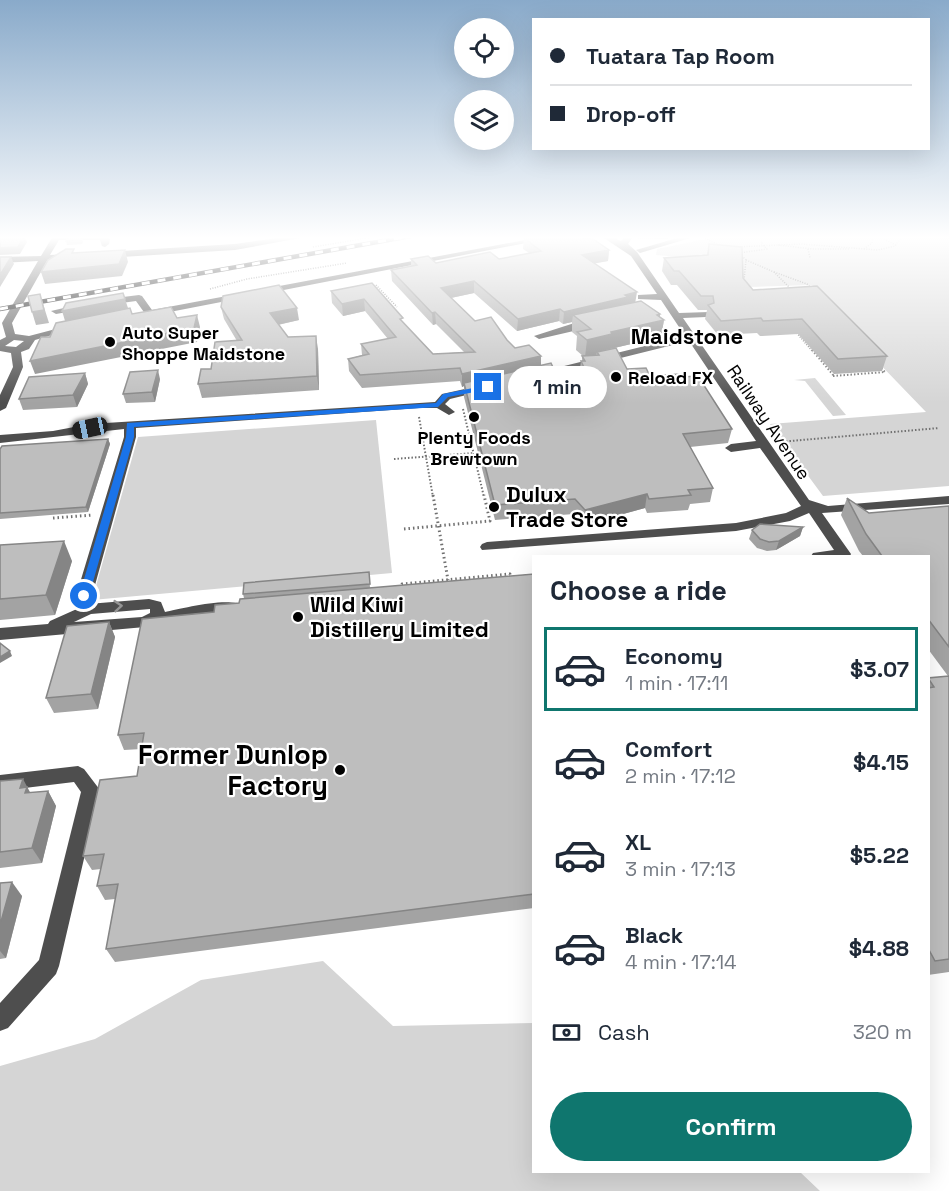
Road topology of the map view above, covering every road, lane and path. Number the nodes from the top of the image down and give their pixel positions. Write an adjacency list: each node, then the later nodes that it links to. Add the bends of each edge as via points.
1 (26, 292): 18 (street, via 8,323)
2 (279, 292): 11 (street)
3 (382, 292): 8 (path)
4 (660, 292): 9 (street, Railway Avenue)
5 (641, 297): 9 (street)
6 (100, 303): 11 (street, via 136,297 142,299)
7 (89, 305): 10 (street)
8 (397, 307)
9 (667, 307): 12 (street); 19 (street, Railway Avenue)
10 (56, 311)
11 (149, 313): 13 (street)
12 (706, 314)
13 (138, 315)
14 (597, 319): 17 (street)
15 (83, 325): 20 (street)
16 (791, 327): 23 (path, via 834,376 885,372)
17 (539, 336)
18 (11, 338): 20 (street); 21 (street)
19 (690, 338): 24 (street); 25 (street, Railway Avenue)
20 (28, 339): 22 (street, via 28,345)
21 (0, 347): 22 (street)
22 (16, 350): 28 (street, via 18,366)
23 (879, 366)
24 (524, 379)
25 (719, 380): 26 (street); 36 (street, Railway Avenue)
26 (705, 382)
27 (493, 386): 30 (street, via 446,396 443,409)
28 (0, 408)
29 (463, 408): 38 (path)
30 (249, 416): 32 (street); 34 (street)
31 (419, 417): 39 (path)
32 (130, 424): 35 (street); 50 (street, via 130,437)
33 (939, 428): 36 (path)
34 (249, 429)
35 (0, 439)
36 (763, 443): 37 (street); 42 (street, Railway Avenue, via 799,498)
37 (731, 448)
38 (474, 453): 39 (path); 43 (path, via 490,521)
39 (426, 457): 40 (path); 43 (path)
40 (394, 459)
41 (949, 500): 42 (street)
42 (817, 509): 45 (street, via 736,527); 46 (street, Railway Avenue, via 844,554)
43 (438, 526): 44 (path); 47 (path)
44 (404, 528)
45 (487, 547)
46 (831, 555)
47 (448, 580): 48 (path, via 510,574); 49 (path, via 402,584)
48 (513, 584)
49 (394, 594)
50 (84, 596)
51 (250, 606): 52 (street, via 203,610)
52 (134, 628): 53 (street); 53 (street, one-way to 52, via 88,609 156,606 156,616)
53 (44, 631): 54 (street)
54 (0, 634)
55 (0, 783): 56 (street, via 78,774 91,790 48,966)
56 (0, 1020)

